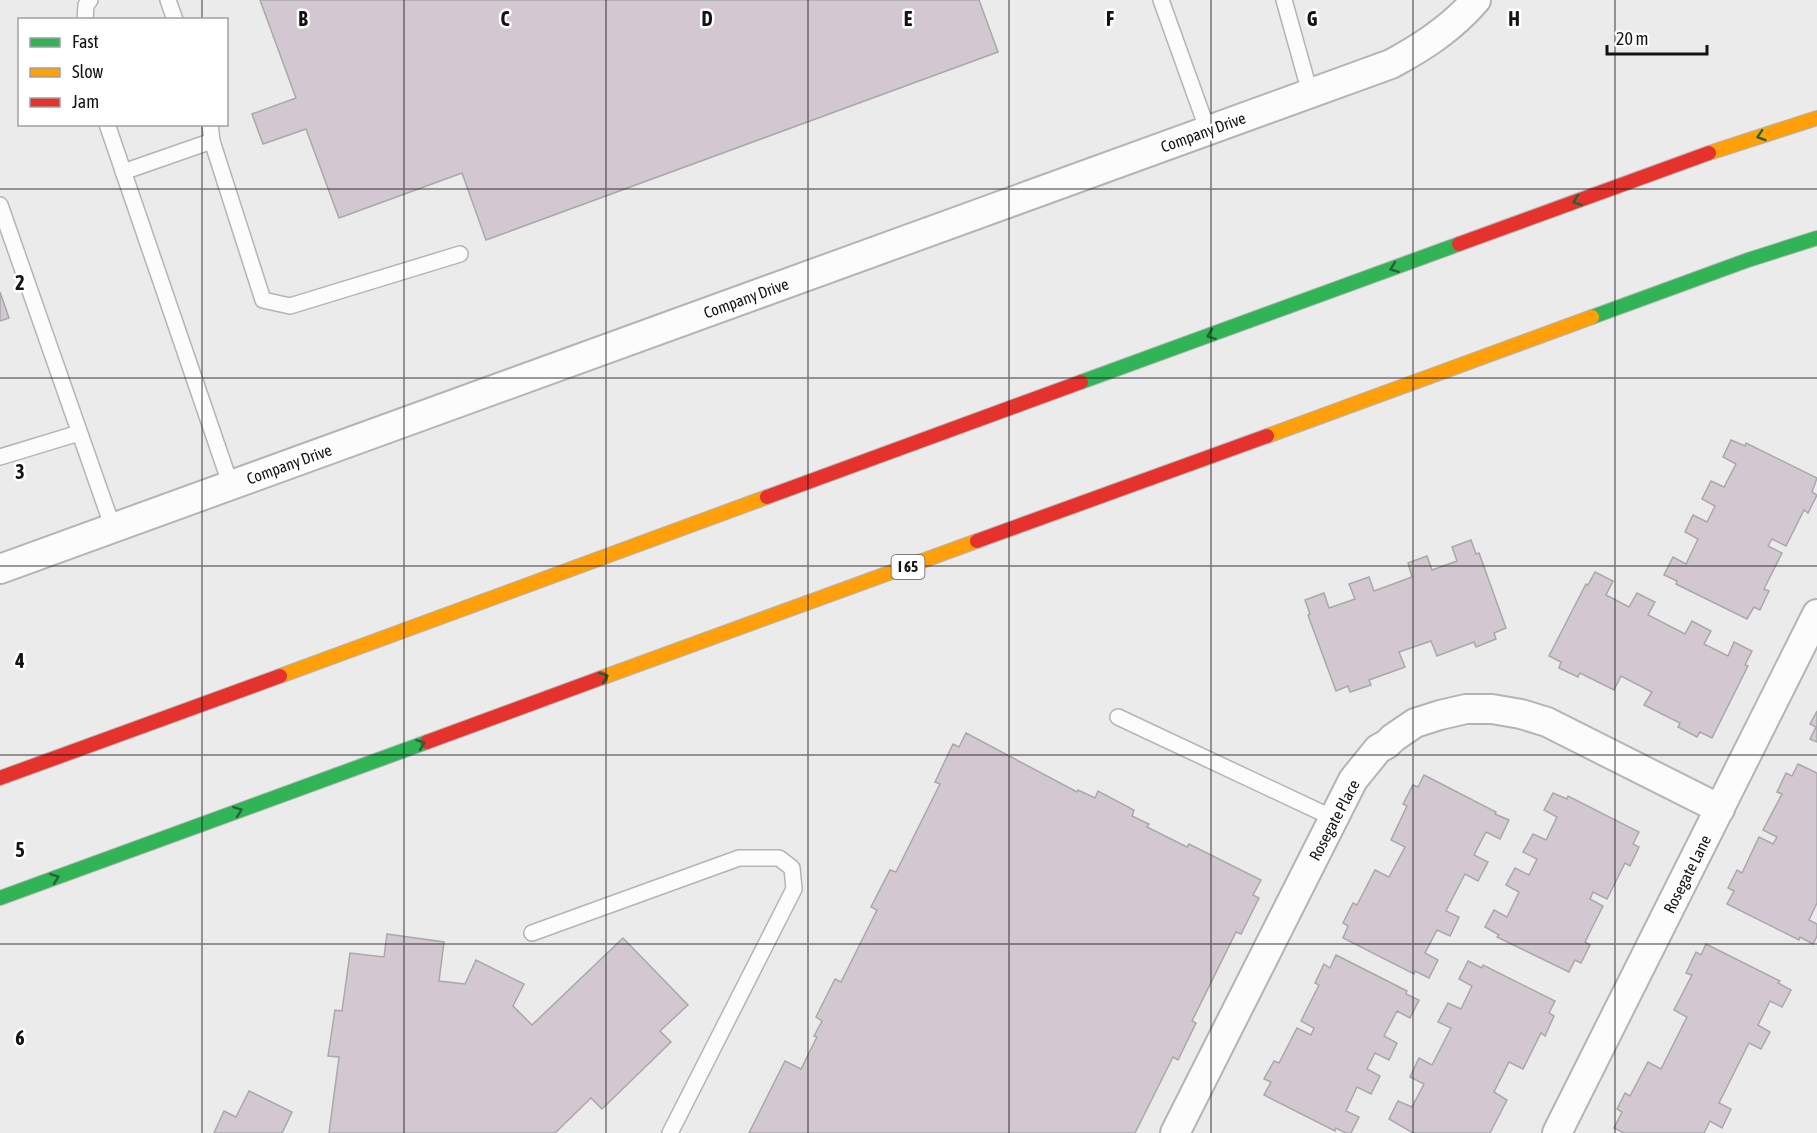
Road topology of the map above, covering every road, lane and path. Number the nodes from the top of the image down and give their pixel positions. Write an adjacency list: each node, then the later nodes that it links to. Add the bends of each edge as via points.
1 (90, 0): 6 (lane)
2 (168, 0): 7 (lane)
3 (1161, 0): 12 (lane)
4 (1284, 0): 8 (lane)
5 (1476, 0): 8 (street, Company Drive, via 1453,25 1415,51 1391,64)
6 (85, 18)
7 (174, 18)
8 (1310, 93): 12 (street, Company Drive)
9 (1817, 118): 25 (highway, one-way to 25, via 1702,155)
10 (108, 126): 14 (lane)
11 (210, 126): 13 (lane)
12 (1208, 131): 20 (street, Company Drive)
13 (212, 141): 14 (lane); 17 (lane, via 263,300 290,306)
14 (123, 172): 20 (lane)
15 (0, 205): 18 (lane)
16 (1817, 238): 28 (highway, I 65, one-way to 16, via 1714,272)
17 (460, 254)
18 (79, 432): 19 (lane); 21 (lane)
19 (0, 457)
20 (231, 486): 21 (street, Company Drive)
21 (113, 528): 22 (street, Company Drive)
22 (0, 569)
23 (1817, 614): 26 (street, Rosegate Lane)
24 (1118, 717): 27 (lane)
25 (0, 778)
26 (1720, 809): 27 (street, Rosegate Place, via 1547,722 1500,710 1475,709 1457,710 1415,723 1378,749 1353,780); 32 (street, Rosegate Lane)
27 (1333, 818): 31 (street, Rosegate Place)
28 (0, 898)
29 (532, 933): 30 (lane, via 739,858 779,858 792,868 794,889)
30 (670, 1133)
31 (1175, 1133)
32 (1557, 1133)

